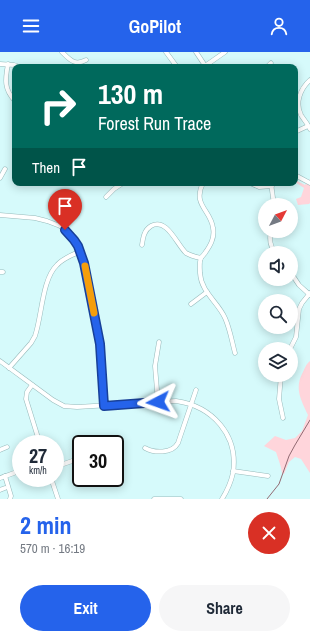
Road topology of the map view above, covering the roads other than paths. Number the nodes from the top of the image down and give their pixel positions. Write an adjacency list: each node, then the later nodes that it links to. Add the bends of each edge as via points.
1 (62, 52): 5 (street, via 74,63)
2 (166, 52): 8 (street)
3 (196, 52): 9 (street)
4 (225, 52): 10 (street)
5 (86, 60)
6 (0, 64): 7 (street)
7 (8, 64): 11 (street); 13 (street, via 6,85)
8 (175, 64)
9 (205, 64)
10 (209, 64)
11 (12, 65)
12 (310, 80): 14 (street, via 303,88 299,100 300,113)
13 (12, 97)
14 (309, 128): 15 (street)
15 (298, 131)
16 (5, 169): 18 (street)
17 (298, 177): 19 (street)
18 (0, 178)
19 (310, 183)
20 (118, 186): 23 (street)
21 (202, 186): 28 (street, via 199,192 201,204 214,231 212,242)
22 (271, 186): 24 (street)
23 (106, 197)
24 (273, 198)
25 (0, 214): 27 (street, via 41,217 65,230)
26 (142, 245): 28 (street, via 147,229 157,224 162,225 180,247 191,256)
27 (81, 251): 37 (street, via 62,261 51,271 35,336); 43 (street, via 100,344)
28 (201, 258): 30 (street, via 201,278)
29 (298, 284): 31 (street)
30 (207, 292): 32 (street); 35 (street, via 226,319)
31 (310, 295): 34 (street, via 299,309)
32 (191, 304)
33 (159, 342): 41 (street, via 155,366)
34 (294, 342)
35 (235, 353)
36 (0, 362): 37 (street)
37 (9, 368): 39 (street)
38 (280, 382): 44 (street, via 279,399)
39 (32, 386): 43 (street, via 64,406); 45 (street, via 27,392 26,399)
40 (196, 390): 42 (street)
41 (158, 402): 42 (street, via 176,401); 43 (street)
42 (191, 404): 47 (street, via 175,448 168,451 150,451); 49 (street, via 210,414 224,430 232,450)
43 (104, 406)
44 (284, 418)
45 (37, 435)
46 (7, 448): 48 (street)
47 (144, 448)
48 (0, 450)
49 (233, 471): 52 (street); 61 (street, via 229,487)
50 (12, 473): 51 (street)
51 (5, 476): 53 (street); 57 (street)
52 (268, 476)
53 (0, 478)
54 (54, 487): 58 (street)
55 (5, 488): 56 (street)
56 (0, 490)
57 (10, 499)
58 (58, 499)
59 (154, 499): 60 (street)
60 (181, 499)
61 (222, 499)

